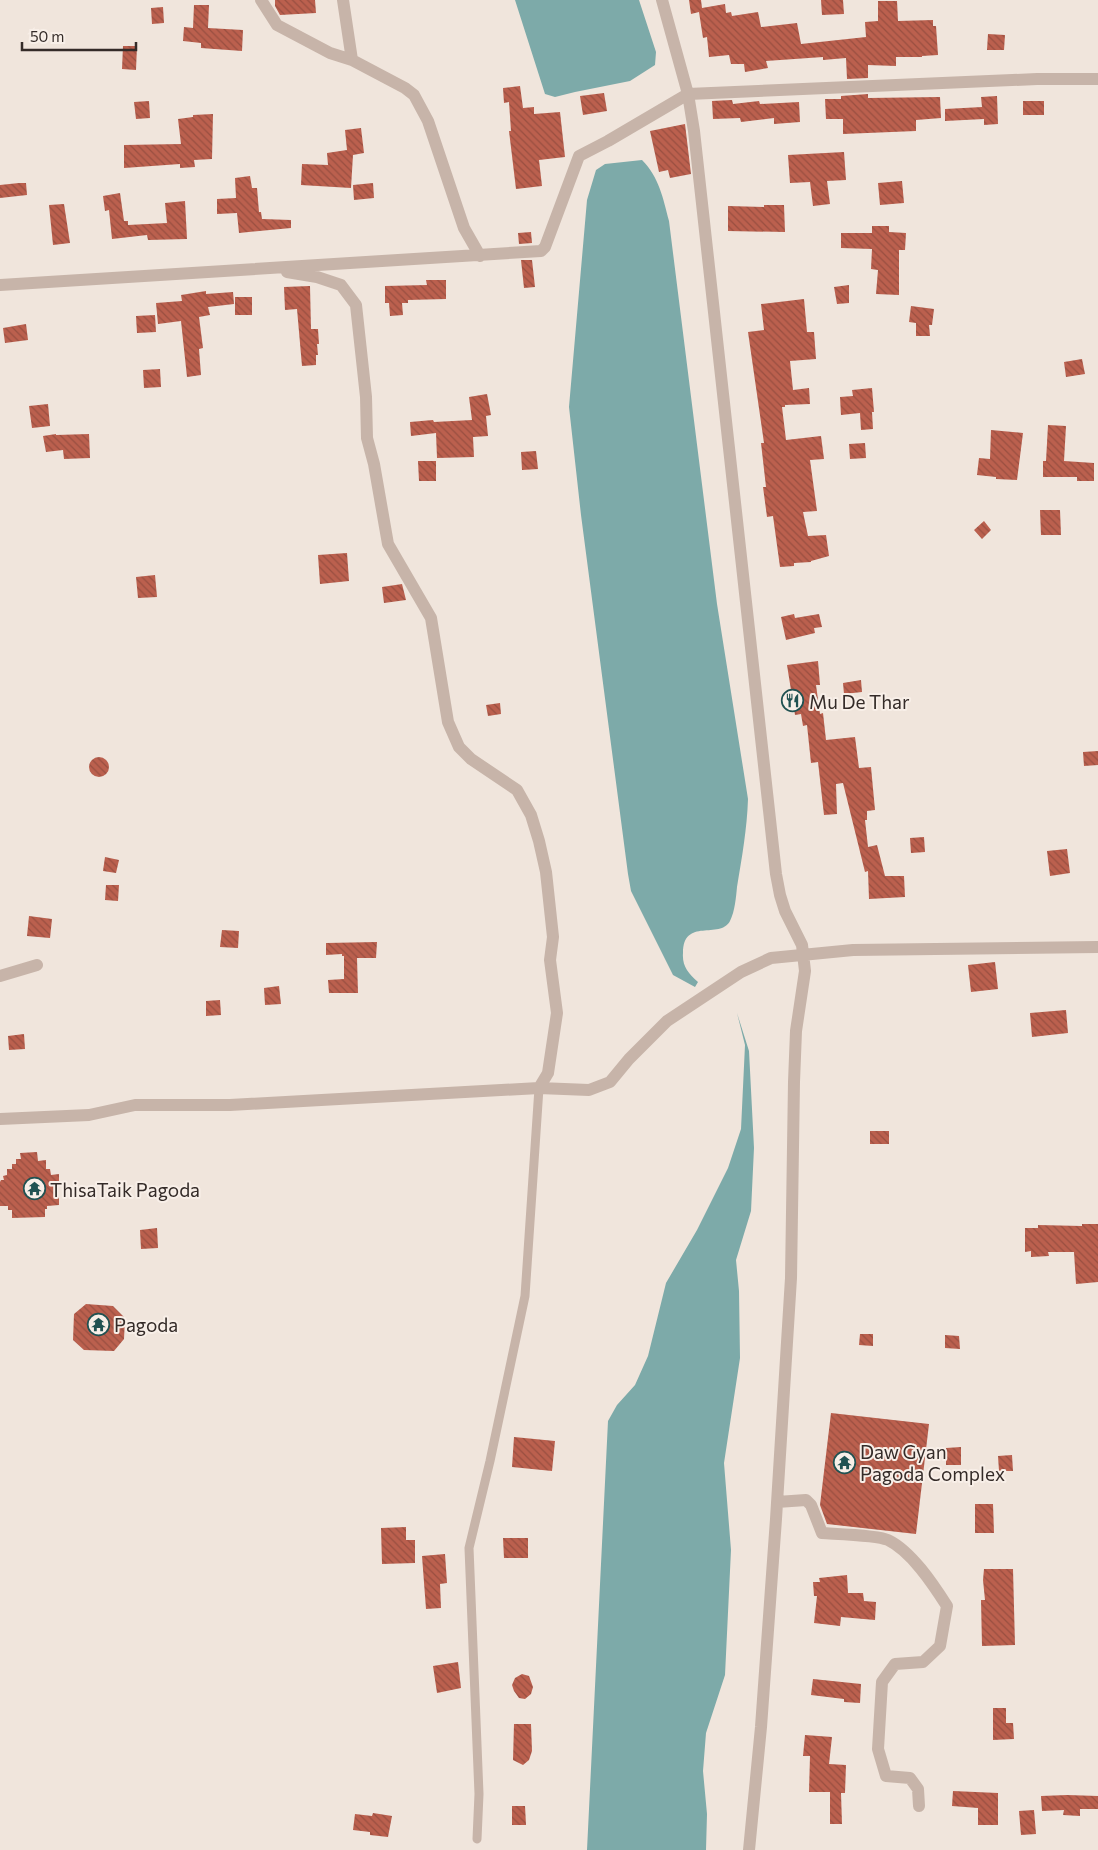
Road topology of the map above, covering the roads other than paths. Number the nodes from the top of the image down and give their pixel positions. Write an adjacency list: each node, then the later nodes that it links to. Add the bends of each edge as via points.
1 (261, 0): 4 (street, via 277,25 330,53)
2 (343, 0): 4 (street)
3 (662, 0): 6 (street)
4 (352, 60): 7 (street, via 414,95 428,121 464,228)
5 (1098, 79): 6 (street, via 1037,78)
6 (688, 94): 7 (street, via 579,156 545,247 540,251); 11 (street, via 776,874 783,906)
7 (480, 256): 8 (street)
8 (272, 268): 9 (street); 14 (street, via 341,285 356,305 367,438 388,544 431,618 448,722 459,747 517,790 531,815 546,872 553,937 550,960 557,1013 548,1073)
9 (0, 285)
10 (1098, 948): 11 (street, via 880,949)
11 (804, 954): 14 (street, via 771,958 741,972 667,1021 610,1082 588,1090); 16 (street, via 796,1031 791,1278)
12 (37, 964): 13 (street)
13 (0, 976)
14 (539, 1088): 15 (street, via 230,1105 135,1105 89,1115); 18 (lane, via 525,1296 469,1548 479,1794)
15 (0, 1119)
16 (777, 1502): 17 (street, via 806,1500 822,1533 886,1539 905,1552 934,1585 947,1606 940,1646 923,1662 895,1664 882,1682 878,1749 886,1776 910,1778 918,1789); 19 (street, via 762,1727)
17 (919, 1806)
18 (477, 1839)
19 (749, 1850)

